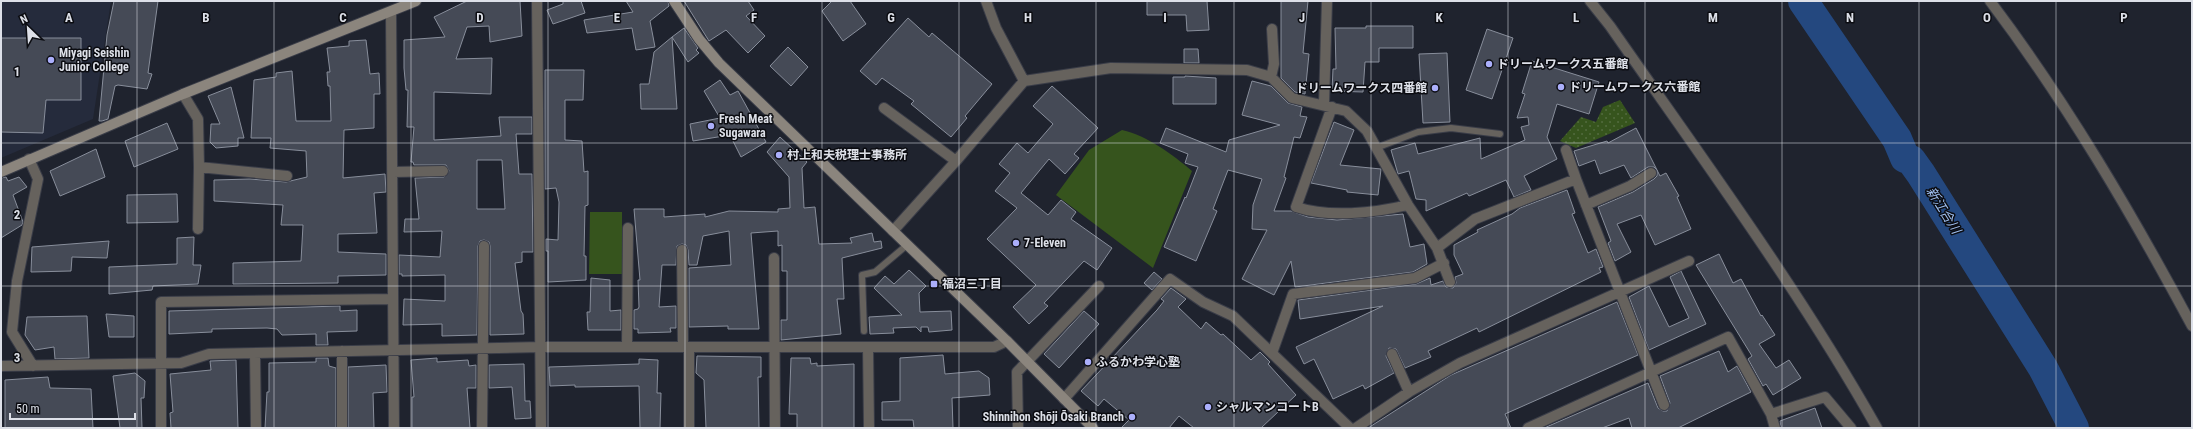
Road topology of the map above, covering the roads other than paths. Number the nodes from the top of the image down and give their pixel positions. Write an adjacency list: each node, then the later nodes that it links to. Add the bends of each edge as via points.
1 (416, 1): 8 (street)
2 (537, 1): 46 (street)
3 (674, 1): 31 (street, via 699,39 719,63)
4 (986, 1): 11 (street, via 996,28)
5 (1326, 1): 13 (street)
6 (1590, 1): 82 (street, via 1654,89 1784,279 1850,380)
7 (1990, 1): 43 (street, via 2087,144 2144,236)
8 (391, 12): 12 (street); 23 (street)
9 (1272, 29): 10 (street, via 1274,64)
10 (1271, 77): 11 (street, via 1247,70 1111,68); 13 (street, via 1292,98)
11 (1024, 81): 19 (street)
12 (182, 94): 18 (street); 20 (street, via 198,119)
13 (1328, 106): 16 (street, via 1346,111 1367,131); 27 (street, via 1296,207 1309,212 1376,213)
14 (884, 108): 19 (street)
15 (1500, 134): 16 (lane, via 1451,128 1418,132)
16 (1376, 148): 27 (street)
17 (1566, 150): 26 (street)
18 (29, 160): 22 (street); 60 (street, via 38,179 16,281 12,332)
19 (956, 161): 31 (street)
20 (199, 167): 25 (street); 29 (street)
21 (443, 171): 23 (street)
22 (1, 172)
23 (393, 172): 42 (street)
24 (1651, 173): 28 (street, via 1630,186)
25 (287, 176)
26 (1576, 179): 28 (street); 34 (street, via 1475,219)
27 (1408, 205): 34 (street)
28 (1586, 205): 41 (street)
29 (198, 228)
30 (628, 228): 47 (street)
31 (893, 231): 32 (street)
32 (907, 245): 44 (lane, via 875,272 862,275); 45 (street)
33 (484, 246): 51 (street)
34 (1437, 248): 38 (street)
35 (682, 250): 48 (street)
36 (774, 258): 49 (street)
37 (1689, 261): 41 (street)
38 (1444, 264): 39 (street); 54 (street, via 1415,278 1293,294)
39 (1450, 282)
40 (1099, 286): 57 (street)
41 (1620, 292): 61 (street); 62 (street, via 1482,352)
42 (393, 299): 52 (street); 58 (street, via 161,302)
43 (2192, 326)
44 (864, 331)
45 (1008, 341): 50 (street, via 994,347); 57 (street)
46 (540, 347): 47 (street); 51 (street); 71 (street)
47 (627, 347): 48 (street)
48 (686, 347): 49 (street); 72 (street)
49 (775, 347): 50 (street); 73 (street)
50 (868, 347): 74 (street)
51 (483, 348): 52 (street); 70 (street)
52 (394, 349): 53 (street); 69 (street)
53 (342, 351): 55 (street); 68 (street)
54 (1272, 353): 63 (street, via 1232,316 1203,302 1170,279); 77 (street)
55 (255, 354): 58 (street, via 209,354 181,363); 67 (street)
56 (1392, 354): 62 (street)
57 (1028, 361): 63 (street); 75 (street, via 1017,372)
58 (161, 364): 60 (street); 66 (street)
59 (1, 366): 60 (street)
60 (33, 366)
61 (1651, 372): 64 (street); 65 (street, via 1728,337); 79 (street)
62 (1409, 392): 78 (street)
63 (1064, 399): 76 (street)
64 (1664, 405)
65 (1771, 414): 80 (street); 81 (street, via 1825,397)
66 (161, 428)
67 (256, 428)
68 (342, 428)
69 (394, 428)
70 (482, 428)
71 (541, 428)
72 (689, 428)
73 (775, 428)
74 (868, 428)
75 (1018, 428)
76 (1093, 428)
77 (1350, 428)
78 (1356, 428)
79 (1528, 428)
80 (1775, 428)
81 (1851, 428)
82 (1877, 428)

